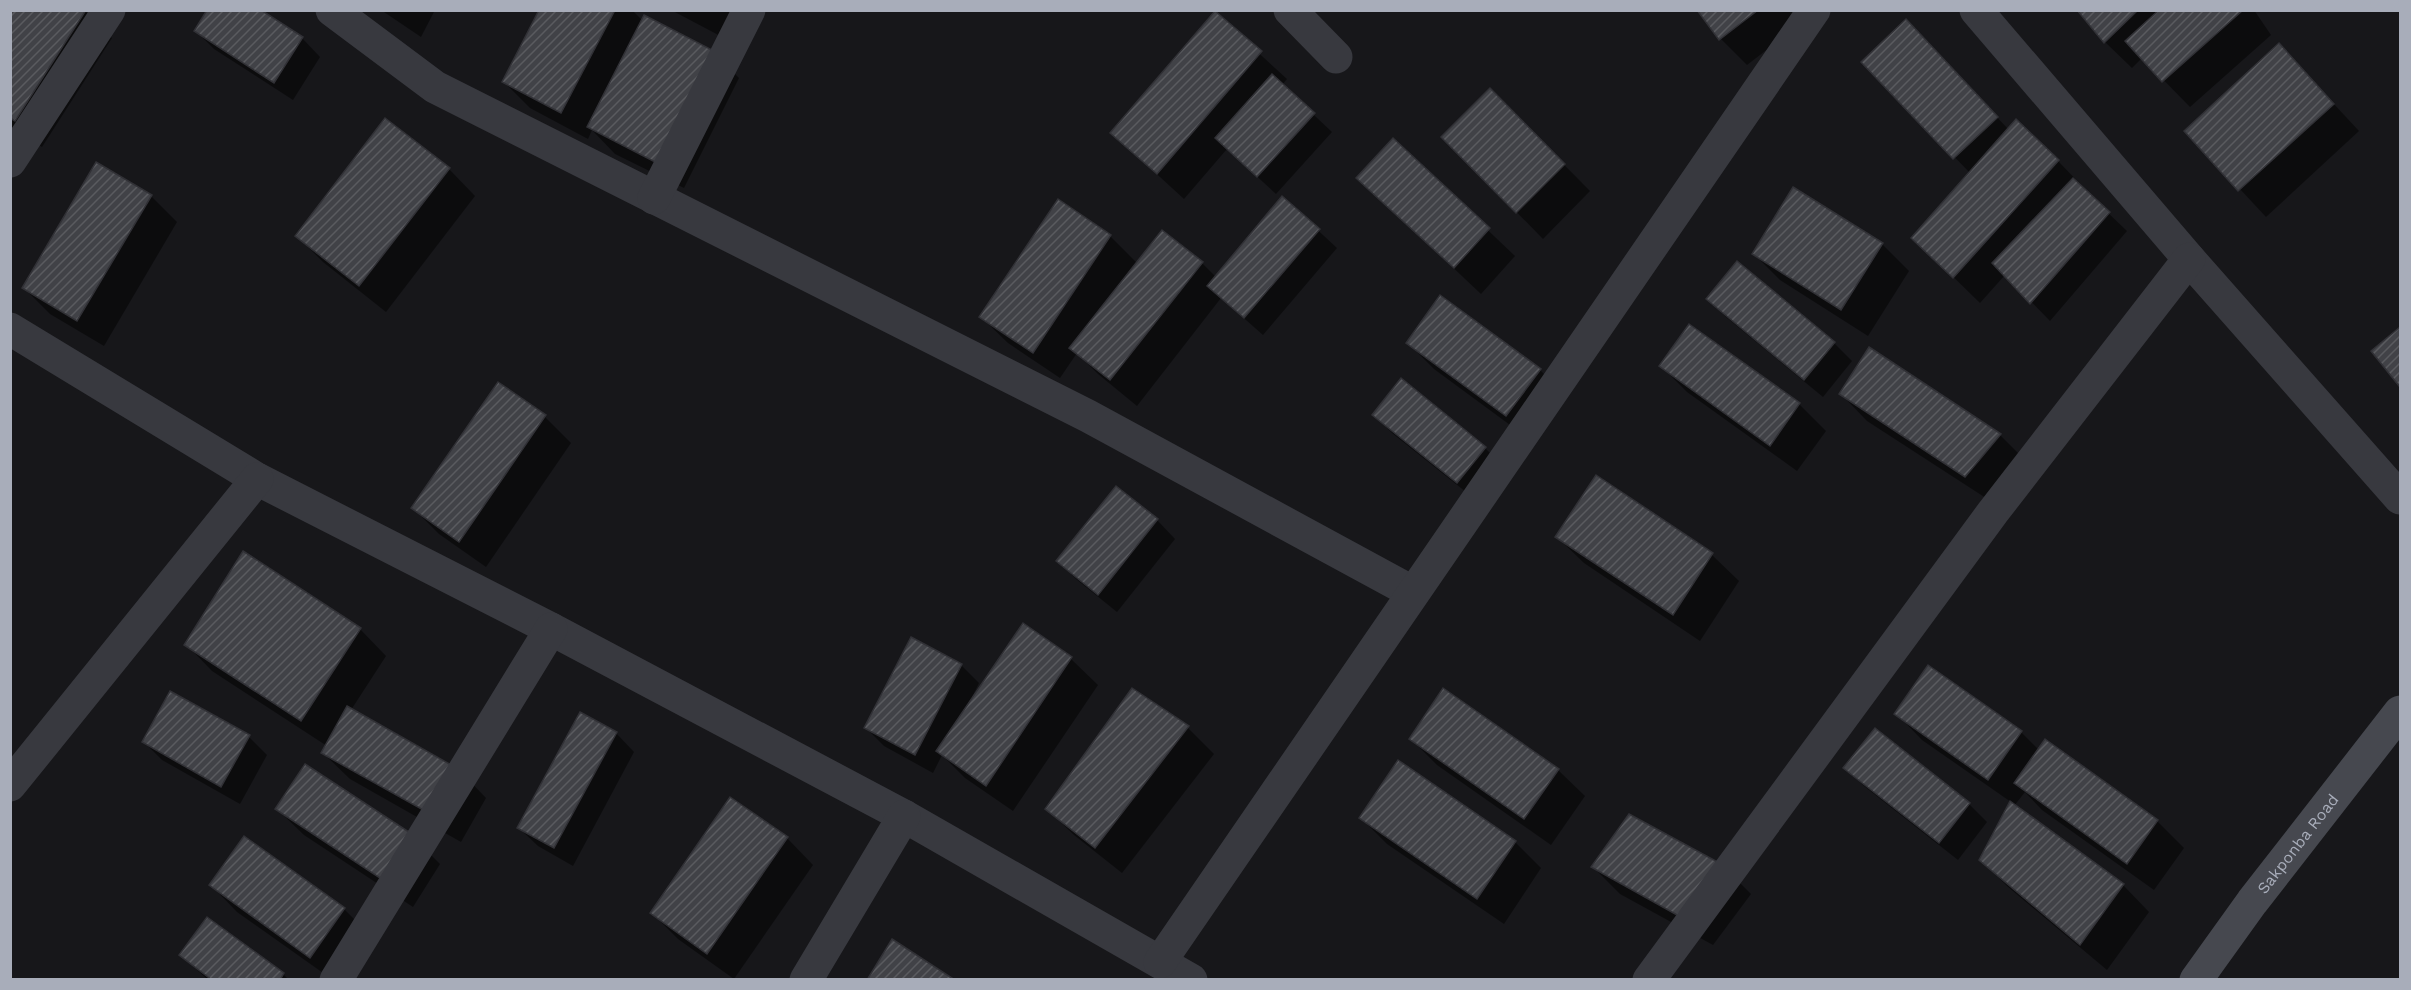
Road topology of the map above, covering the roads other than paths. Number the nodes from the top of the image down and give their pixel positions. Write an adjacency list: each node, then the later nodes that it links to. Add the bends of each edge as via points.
1 (109, 10): 8 (street)
2 (332, 10): 9 (street, via 435,87)
3 (749, 10): 9 (street)
4 (1290, 10): 7 (street)
5 (1814, 10): 14 (street)
6 (1976, 10): 10 (street)
7 (1336, 57)
8 (10, 161)
9 (654, 198): 14 (street, via 1088,416)
10 (2189, 259): 13 (street); 23 (street, via 1993,512)
11 (10, 329): 12 (street)
12 (257, 479): 15 (street); 17 (street)
13 (2400, 498)
14 (1412, 592): 19 (street)
15 (551, 629): 18 (street); 20 (street)
16 (2400, 712): 24 (main road, Sakponba Road)
17 (10, 785)
18 (904, 816): 19 (street); 21 (street)
19 (1160, 962): 22 (street)
20 (336, 980)
21 (806, 980)
22 (1191, 980)
23 (1649, 980)
24 (2196, 980)

